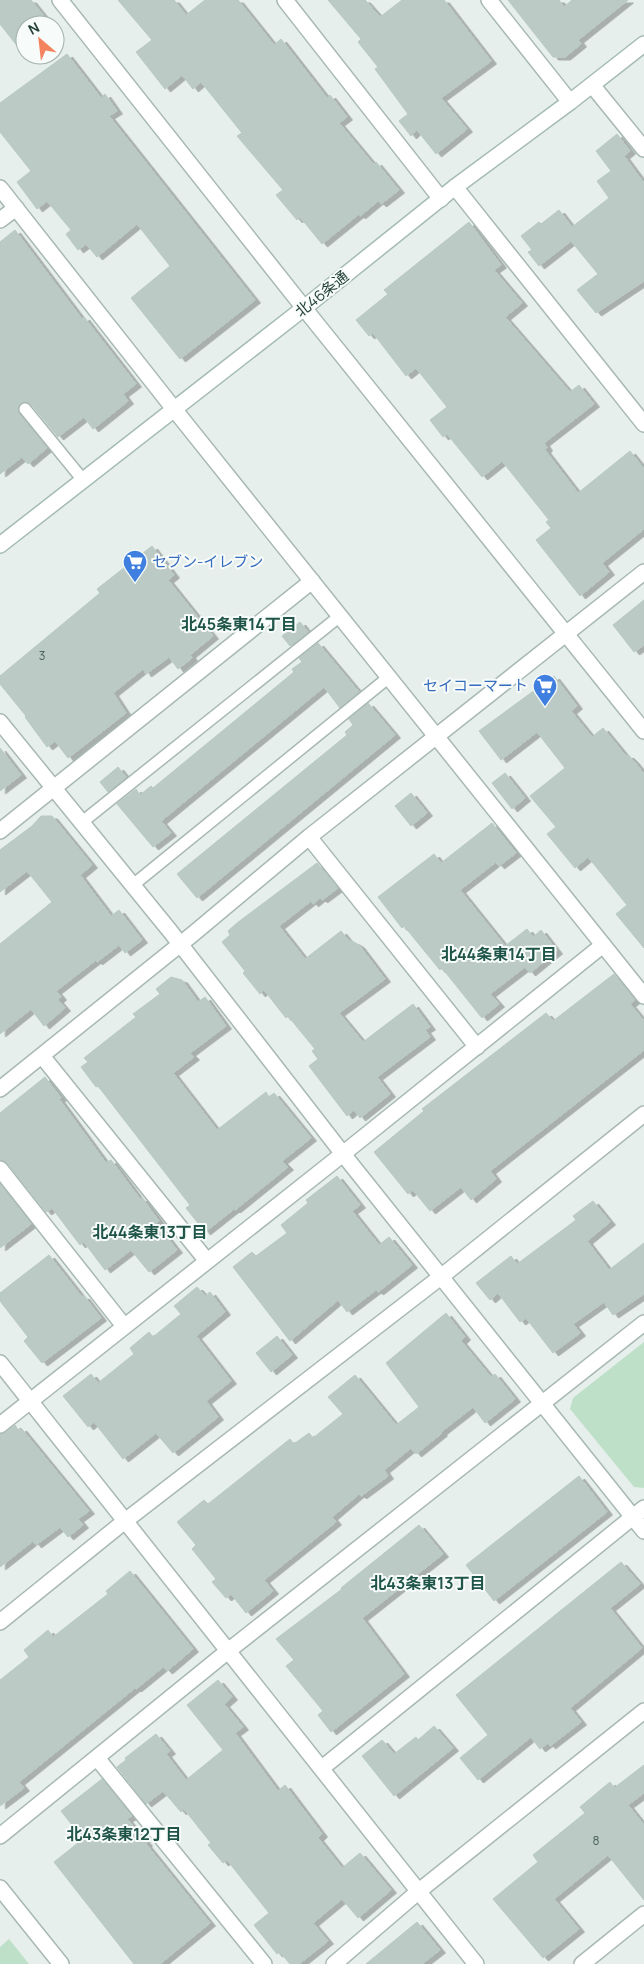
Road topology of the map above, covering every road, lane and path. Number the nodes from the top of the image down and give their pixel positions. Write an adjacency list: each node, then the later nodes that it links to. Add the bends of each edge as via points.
1 (60, 0): 13 (street)
2 (285, 0): 10 (street)
3 (489, 0): 6 (street)
4 (644, 44): 5 (street, 北46条通)
5 (592, 85): 6 (street, 北46条通); 7 (street)
6 (570, 102): 8 (street, 北46条通)
7 (644, 149)
8 (455, 187): 10 (street, 北46条通); 16 (street)
9 (0, 188): 11 (street)
10 (441, 199): 13 (street, 北46条通)
11 (16, 208): 12 (street); 15 (street)
12 (0, 220)
13 (304, 308): 15 (street, 北46条通); 22 (street)
14 (25, 409): 17 (lane)
15 (174, 409): 17 (street, 北46条通); 20 (street)
16 (644, 424)
17 (83, 480): 18 (street, 北46条通)
18 (0, 545)
19 (644, 572): 22 (street)
20 (312, 581): 21 (street); 27 (street)
21 (340, 616): 23 (street); 28 (lane)
22 (567, 634): 25 (street); 26 (street)
23 (389, 677): 26 (street); 31 (lane)
24 (0, 722): 27 (street)
25 (644, 731)
26 (436, 737): 30 (street); 33 (street)
27 (53, 788): 28 (street); 29 (street)
28 (81, 823): 31 (street)
29 (0, 831)
30 (309, 837): 32 (street); 35 (street)
31 (133, 885): 32 (street)
32 (180, 944): 36 (street); 39 (street)
33 (603, 945): 34 (street); 35 (street)
34 (644, 996)
35 (477, 1047): 39 (street)
36 (42, 1056): 37 (street); 41 (street)
37 (0, 1089)
38 (644, 1114): 42 (street)
39 (343, 1154): 41 (street); 42 (street)
40 (0, 1169): 44 (street)
41 (206, 1261): 44 (street)
42 (442, 1276): 47 (street); 50 (street)
43 (644, 1323): 47 (street)
44 (124, 1326): 46 (street)
45 (0, 1363): 46 (street)
46 (30, 1401): 48 (street); 50 (street)
47 (543, 1403): 49 (street); 53 (street)
48 (0, 1425)
49 (638, 1512): 51 (street); 56 (street)
50 (125, 1521): 52 (street); 53 (street)
51 (644, 1531)
52 (0, 1622)
53 (228, 1651): 55 (street); 56 (street)
54 (644, 1711): 59 (street)
55 (97, 1758): 57 (street); 62 (street)
56 (322, 1768): 59 (street)
57 (0, 1836)
58 (0, 1888): 61 (street)
59 (419, 1891): 63 (street); 64 (street)
60 (644, 1914): 65 (street)
61 (61, 1964)
62 (264, 1964)
63 (334, 1964)
64 (476, 1964)
65 (582, 1964)

